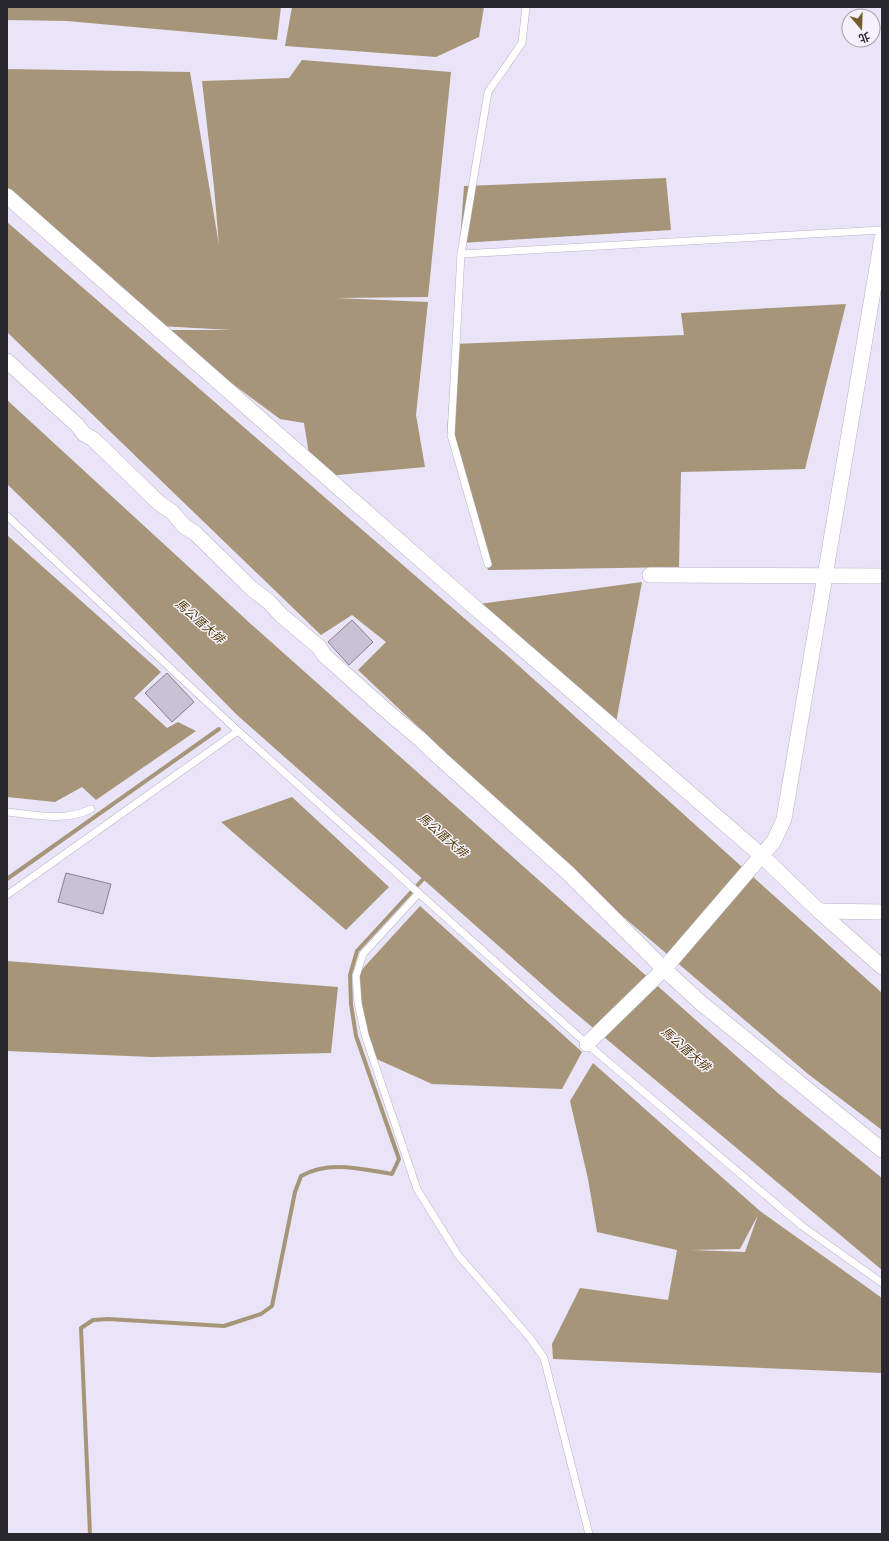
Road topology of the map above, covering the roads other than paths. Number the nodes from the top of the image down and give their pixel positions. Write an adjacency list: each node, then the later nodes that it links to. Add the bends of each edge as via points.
1 (526, 7): 5 (lane, via 522,43 488,92)
2 (7, 196): 15 (street)
3 (882, 230): 5 (lane)
4 (882, 238): 11 (street)
5 (462, 254): 8 (lane, via 451,435)
6 (7, 361): 21 (street, via 324,655 567,872)
7 (7, 516): 12 (lane)
8 (488, 564)
9 (650, 575): 11 (street)
10 (882, 576): 11 (street)
11 (825, 577): 15 (street, via 784,819 774,841)
12 (238, 731): 16 (lane); 17 (lane)
13 (91, 809): 14 (lane, via 78,814 54,816)
14 (7, 812)
15 (761, 855): 18 (street); 21 (street)
16 (418, 893): 22 (lane); 25 (lane, via 363,954 356,976 358,1003 365,1035 417,1189 458,1255 530,1338 544,1358)
17 (7, 895)
18 (819, 911): 19 (street); 20 (street)
19 (882, 912)
20 (882, 967)
21 (664, 969): 22 (street); 23 (street)
22 (587, 1044): 24 (lane, via 802,1226)
23 (882, 1150)
24 (882, 1284)
25 (589, 1534)

